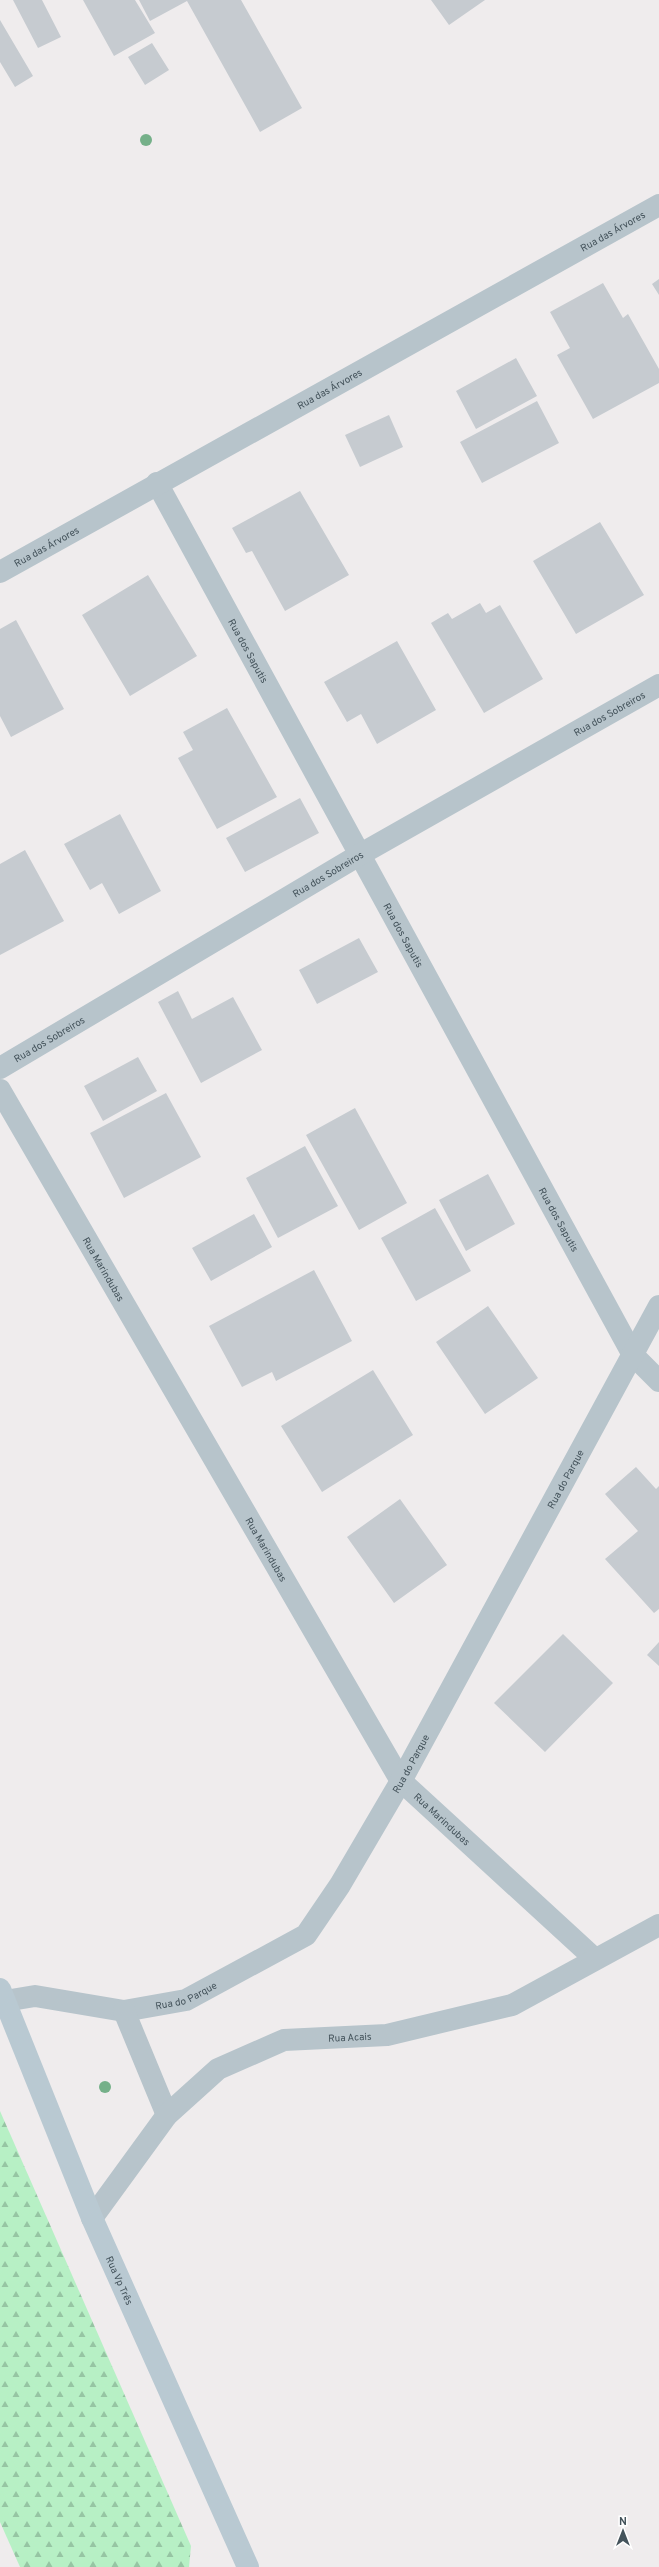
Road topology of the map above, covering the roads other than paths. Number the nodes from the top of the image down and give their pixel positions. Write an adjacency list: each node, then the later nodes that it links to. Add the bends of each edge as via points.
1 (659, 205): 2 (street, Rua das Árvores)
2 (157, 483): 3 (street, Rua das Árvores); 5 (street, Rua dos Saputis)
3 (0, 572)
4 (659, 685): 5 (street, Rua dos Sobreiros)
5 (361, 854): 6 (street, Rua dos Sobreiros); 9 (street, Rua dos Saputis)
6 (0, 1068)
7 (0, 1090): 11 (street, Rua Marindubas)
8 (659, 1306): 9 (street, Rua do Parque)
9 (633, 1355): 10 (street, Rua dos Saputis); 11 (street, Rua do Parque)
10 (659, 1381)
11 (401, 1781): 13 (street, Rua Marindubas); 15 (street, Rua do Parque, via 340,1885 306,1935 186,2000)
12 (659, 1924): 13 (street, Rua Acais)
13 (595, 1959): 16 (street, Rua Acais, via 512,2005 387,2035 284,2040 218,2069)
14 (2, 1995): 15 (street, Rua do Parque, via 35,1996); 17 (street, Rua Vp Três)
15 (124, 2011): 16 (street)
16 (167, 2115): 17 (street, Rua Acais)
17 (92, 2218): 18 (street, Rua Vp Três)
18 (248, 2567)

